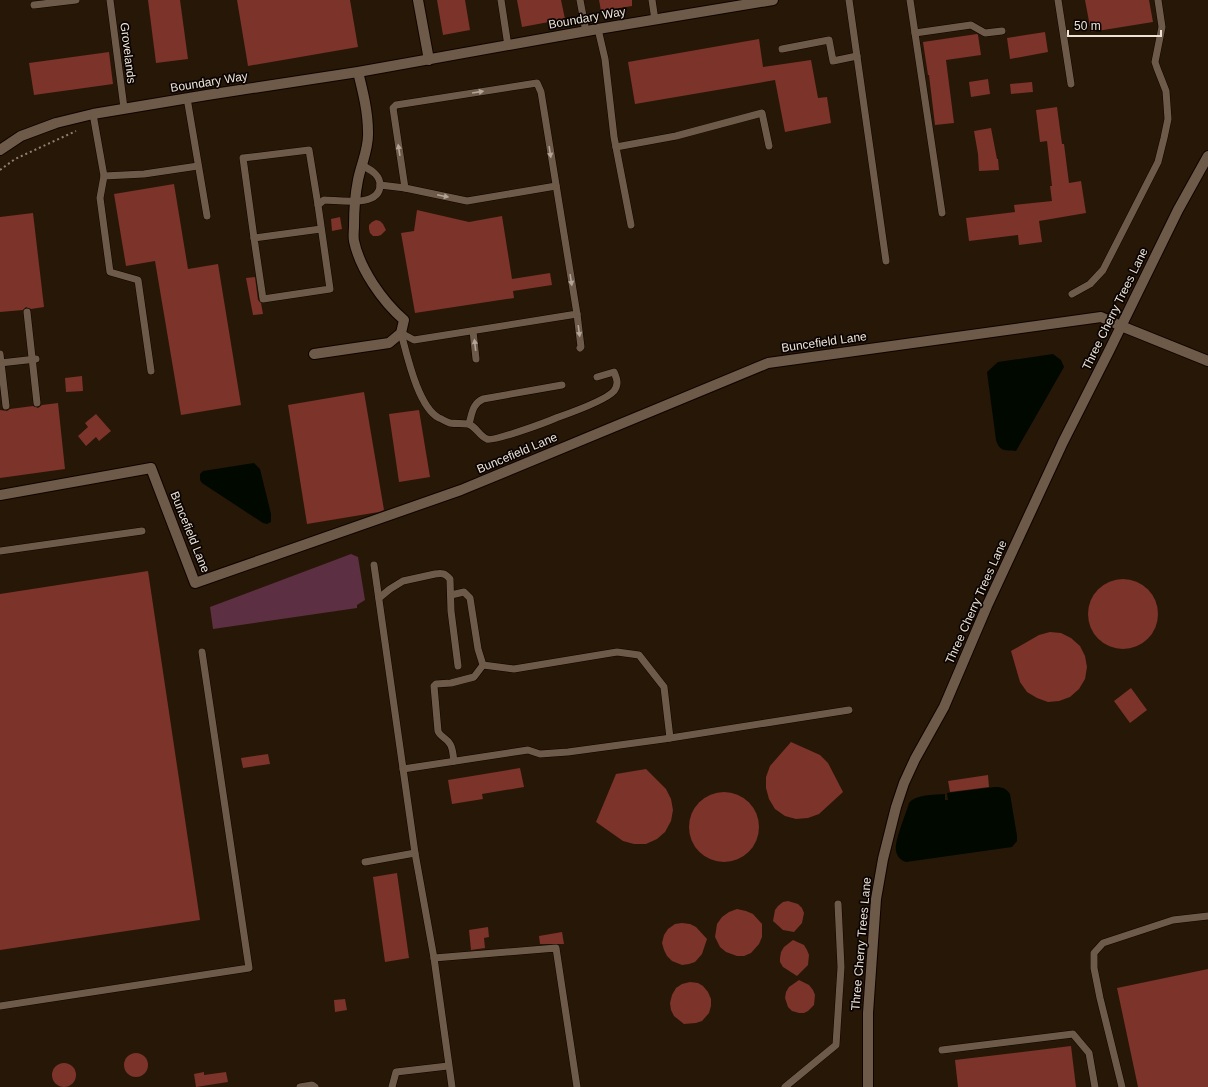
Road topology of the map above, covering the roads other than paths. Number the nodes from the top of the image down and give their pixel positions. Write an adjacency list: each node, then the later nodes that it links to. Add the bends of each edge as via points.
1 (76, 0): 12 (lane)
2 (110, 0): 25 (lane, Grovelands)
3 (418, 0): 21 (street)
4 (501, 0): 18 (lane)
5 (580, 0): 16 (lane)
6 (652, 0): 13 (lane)
7 (774, 0): 13 (street, Boundary Way)
8 (849, 0): 20 (lane)
9 (910, 0): 17 (lane)
10 (1058, 0): 23 (lane)
11 (1158, 0): 45 (lane, via 1162,27 1154,62 1166,92 1168,119 1158,162 1103,270 1090,284)
12 (34, 5)
13 (655, 20): 14 (street, Boundary Way)
14 (598, 29): 16 (street, Boundary Way); 28 (lane)
15 (1002, 31): 17 (lane, via 985,33 971,25)
16 (586, 32): 18 (street, Boundary Way)
17 (915, 33): 39 (lane)
18 (508, 46): 21 (street, Boundary Way)
19 (782, 49): 20 (lane, via 830,40 833,61)
20 (857, 56): 44 (lane)
21 (428, 60): 22 (street, Boundary Way)
22 (358, 72): 24 (street, Boundary Way); 31 (street, via 366,106 368,133 366,155)
23 (1071, 84)
24 (187, 98): 25 (street, Boundary Way); 32 (lane)
25 (124, 108): 26 (street, Boundary Way)
26 (94, 118): 29 (street, Boundary Way, via 56,123 21,136); 33 (lane)
27 (769, 146): 28 (lane, via 762,114 676,136)
28 (616, 147): 41 (lane)
29 (0, 150)
30 (1208, 156): 48 (street, Three Cherry Trees Lane, via 1178,210)
31 (362, 165): 34 (lane, via 378,177); 37 (street)
32 (198, 166): 33 (lane, via 144,174); 40 (lane)
33 (104, 176): 58 (lane, via 100,198 110,272 138,280)
34 (380, 185): 36 (lane); 37 (lane, via 379,193 372,199)
35 (556, 186): 36 (lane, one-way to 35, via 467,201); 36 (lane, one-way to 35, via 393,108 396,105 537,83 541,92); 47 (lane, one-way to 47)
36 (405, 188)
37 (354, 201): 38 (lane, via 324,200); 50 (street, via 354,240 361,263 394,311 404,320)
38 (318, 205): 42 (lane); 43 (lane, via 309,150 243,158)
39 (942, 213)
40 (207, 216)
41 (631, 225)
42 (321, 229): 43 (lane); 43 (lane, via 330,289 263,299)
43 (254, 238)
44 (886, 261)
45 (1072, 294)
46 (27, 312): 54 (lane)
47 (577, 314): 49 (lane); 51 (lane, one-way to 51)
48 (1121, 326): 56 (street); 64 (street, Buncefield Lane, via 1100,317 768,363 461,490 195,582 151,468); 91 (street, Three Cherry Trees Lane, via 1053,463 944,707 904,783 896,807 876,899 868,1013)
49 (473, 331): 50 (lane, via 414,340); 55 (lane, one-way to 49)
50 (401, 333): 53 (street, via 389,343); 63 (lane, via 424,402 437,417 450,423)
51 (580, 348)
52 (0, 354): 57 (lane)
53 (314, 354)
54 (34, 359): 57 (lane); 61 (lane)
55 (476, 359)
56 (1208, 361)
57 (1, 363): 62 (lane)
58 (151, 371)
59 (597, 377): 63 (lane, via 614,372 618,382 613,393 544,423 491,440)
60 (562, 386): 63 (lane, via 482,399 474,406)
61 (37, 403)
62 (6, 406)
63 (469, 424)
64 (0, 495)
65 (142, 531): 66 (lane)
66 (0, 551)
67 (374, 565): 69 (lane)
68 (451, 595): 69 (lane, via 450,579 446,574 440,573 403,581); 71 (lane, via 464,592 470,598); 72 (lane)
69 (379, 598): 76 (lane)
70 (202, 652): 82 (lane, via 248,968)
71 (483, 665): 74 (lane, via 514,669 617,652 639,655 664,687); 75 (lane, via 474,677 434,686 438,731 451,745)
72 (458, 666)
73 (849, 710): 74 (lane)
74 (670, 738): 75 (lane, via 568,752 540,754 528,750)
75 (454, 761): 76 (lane)
76 (403, 769): 77 (lane)
77 (415, 853): 78 (lane); 81 (lane)
78 (365, 862)
79 (838, 904): 90 (lane, via 841,968 836,1045)
80 (1208, 916): 93 (lane, via 1173,920 1103,943 1094,954 1100,998)
81 (434, 958): 84 (lane); 89 (lane, via 556,948)
82 (0, 1006)
83 (942, 1050): 92 (lane, via 1073,1034 1089,1053)
84 (448, 1066): 87 (lane, via 396,1072); 88 (lane)
85 (300, 1087): 86 (lane)
86 (315, 1087)
87 (392, 1087)
88 (452, 1087)
89 (577, 1087)
90 (785, 1087)
91 (868, 1087)
92 (1095, 1087)
93 (1122, 1087)

